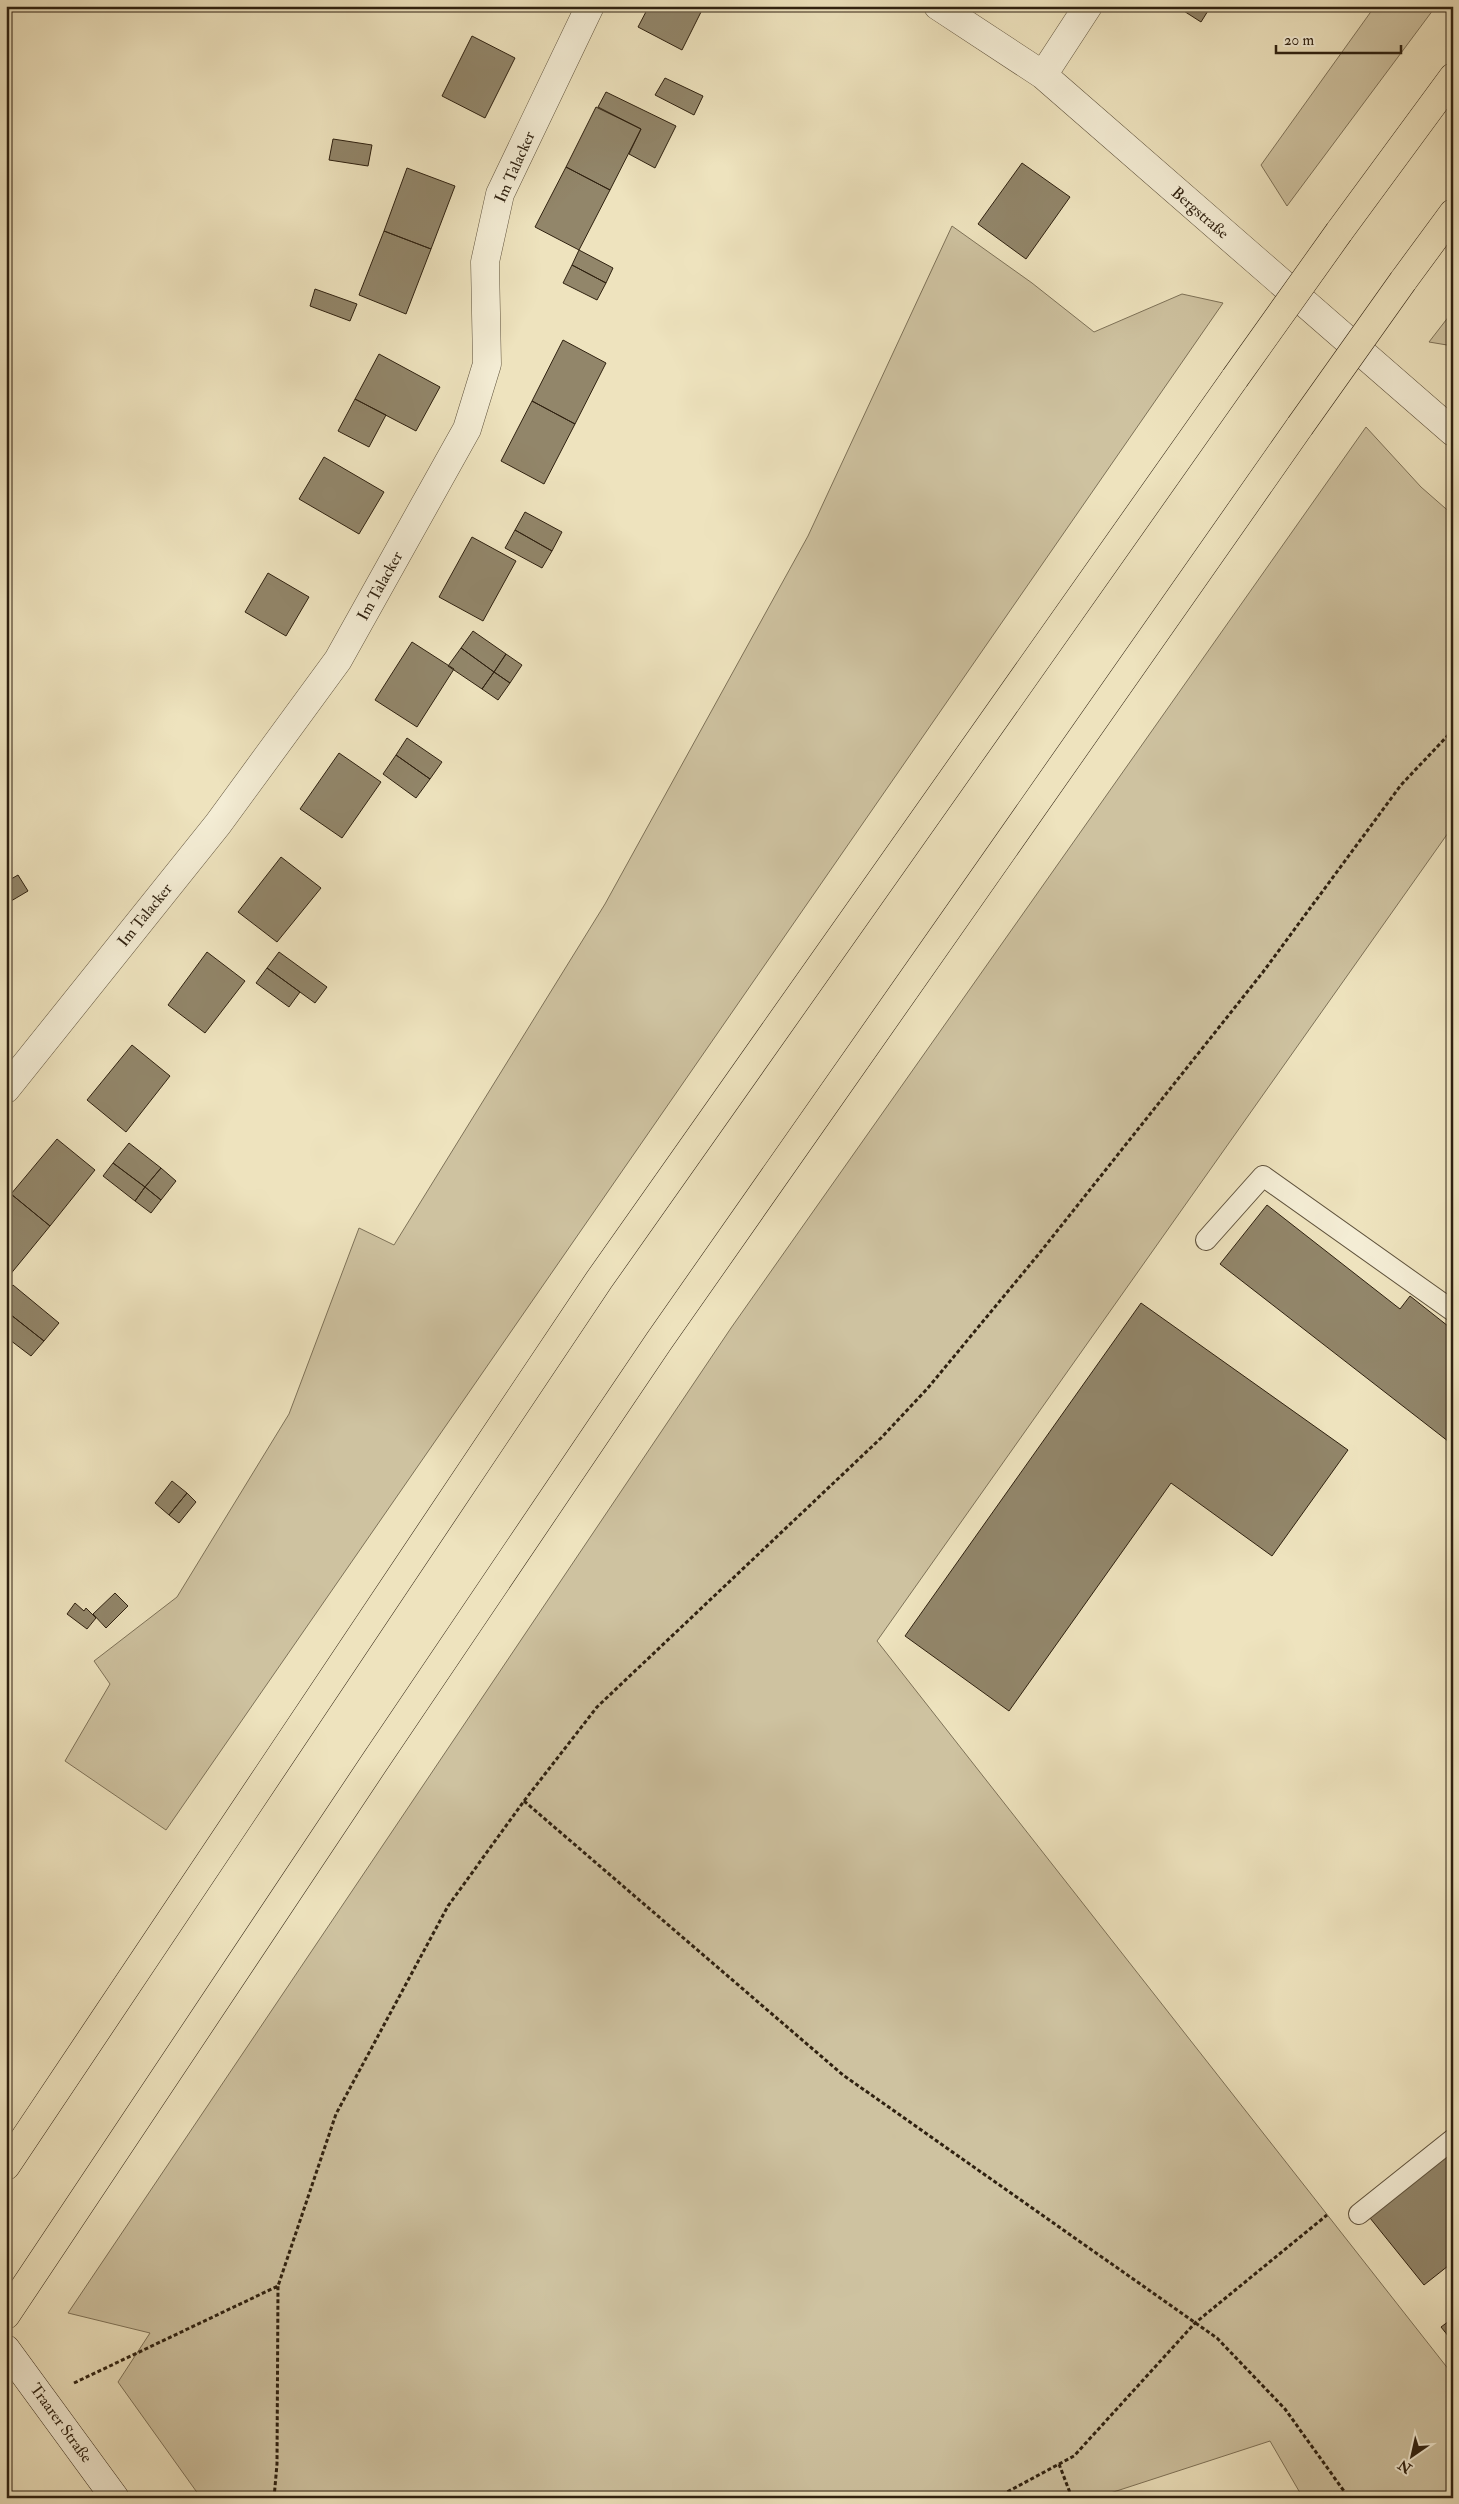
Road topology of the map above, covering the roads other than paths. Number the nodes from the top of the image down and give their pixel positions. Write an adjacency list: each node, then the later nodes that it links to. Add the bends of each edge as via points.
1 (590, 6): 8 (street, Im Talacker, via 500,194 485,262 486,364 467,429 338,660 218,824)
2 (938, 6): 4 (street, Bergstraße)
3 (1088, 6): 4 (street)
4 (1043, 74): 7 (street, Bergstraße)
5 (1453, 77): 12 (highway, bridge, via 1235,378 599,1280)
6 (1453, 214): 14 (highway, bridge, via 1300,426 659,1341)
7 (1453, 432)
8 (6, 1089)
9 (1206, 1240): 10 (lane, via 1263,1176)
10 (1453, 1311)
11 (1453, 2139): 13 (lane)
12 (6, 2166)
13 (1359, 2214)
14 (6, 2315)
15 (6, 2349): 16 (street, Traarer Straße)
16 (116, 2498)

